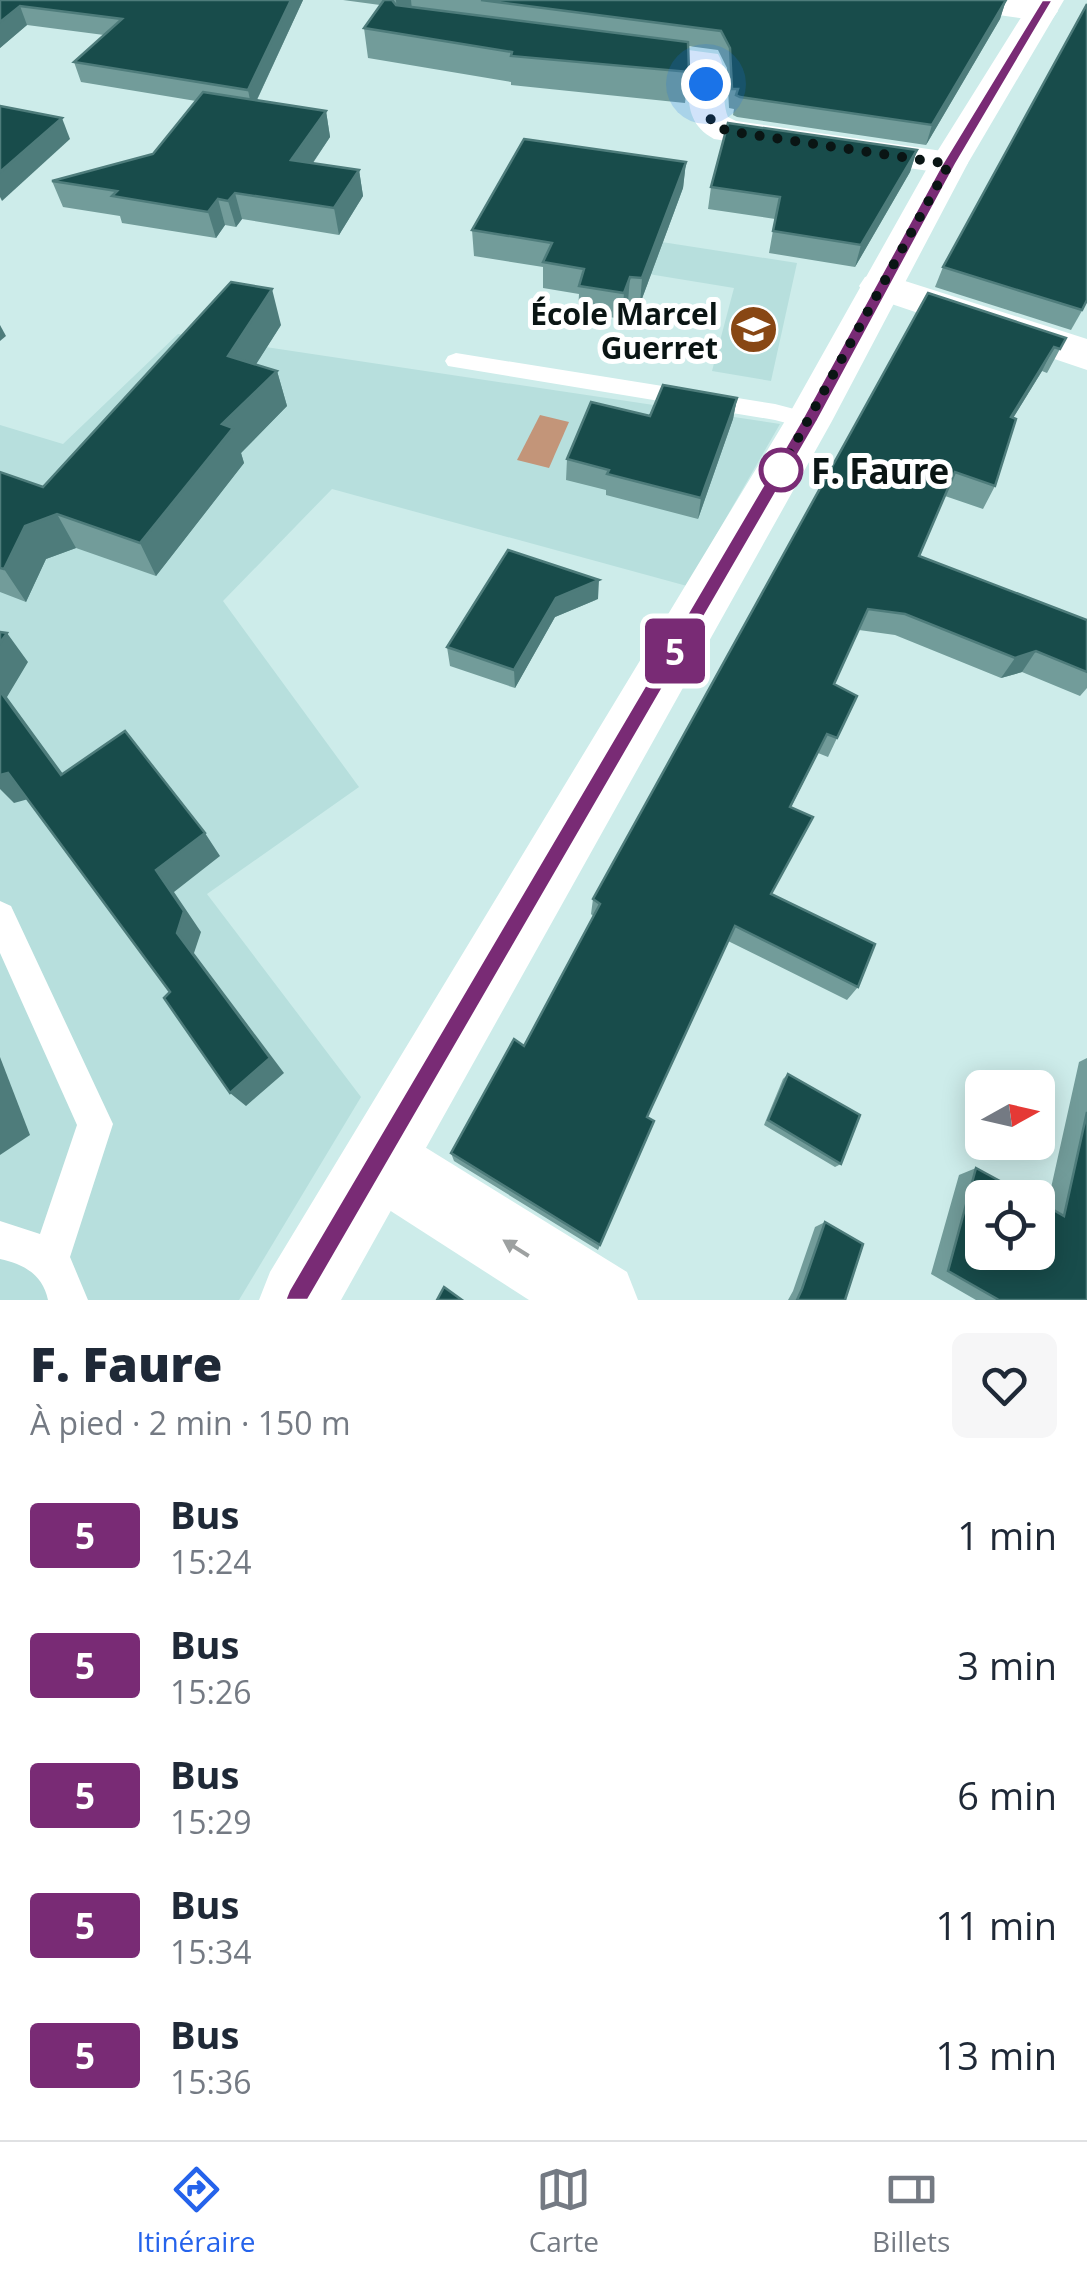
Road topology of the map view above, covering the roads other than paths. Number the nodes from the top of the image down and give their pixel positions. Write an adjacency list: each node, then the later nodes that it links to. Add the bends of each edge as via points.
1 (963, 0): 2 (street)
2 (1045, 6): 4 (street)
3 (588, 46): 4 (street, via 706,61 706,106 712,123 727,131)
4 (949, 164): 5 (street)
5 (880, 286): 6 (street); 8 (street)
6 (1087, 355)
7 (456, 361): 8 (lane)
8 (809, 422): 10 (street)
9 (0, 918): 12 (lane, via 96,1124)
10 (381, 1162): 14 (street); 15 (street, one-way to 10)
11 (0, 1240): 12 (lane, via 26,1245)
12 (50, 1260): 13 (lane)
13 (68, 1300)
14 (298, 1300)
15 (598, 1300)

